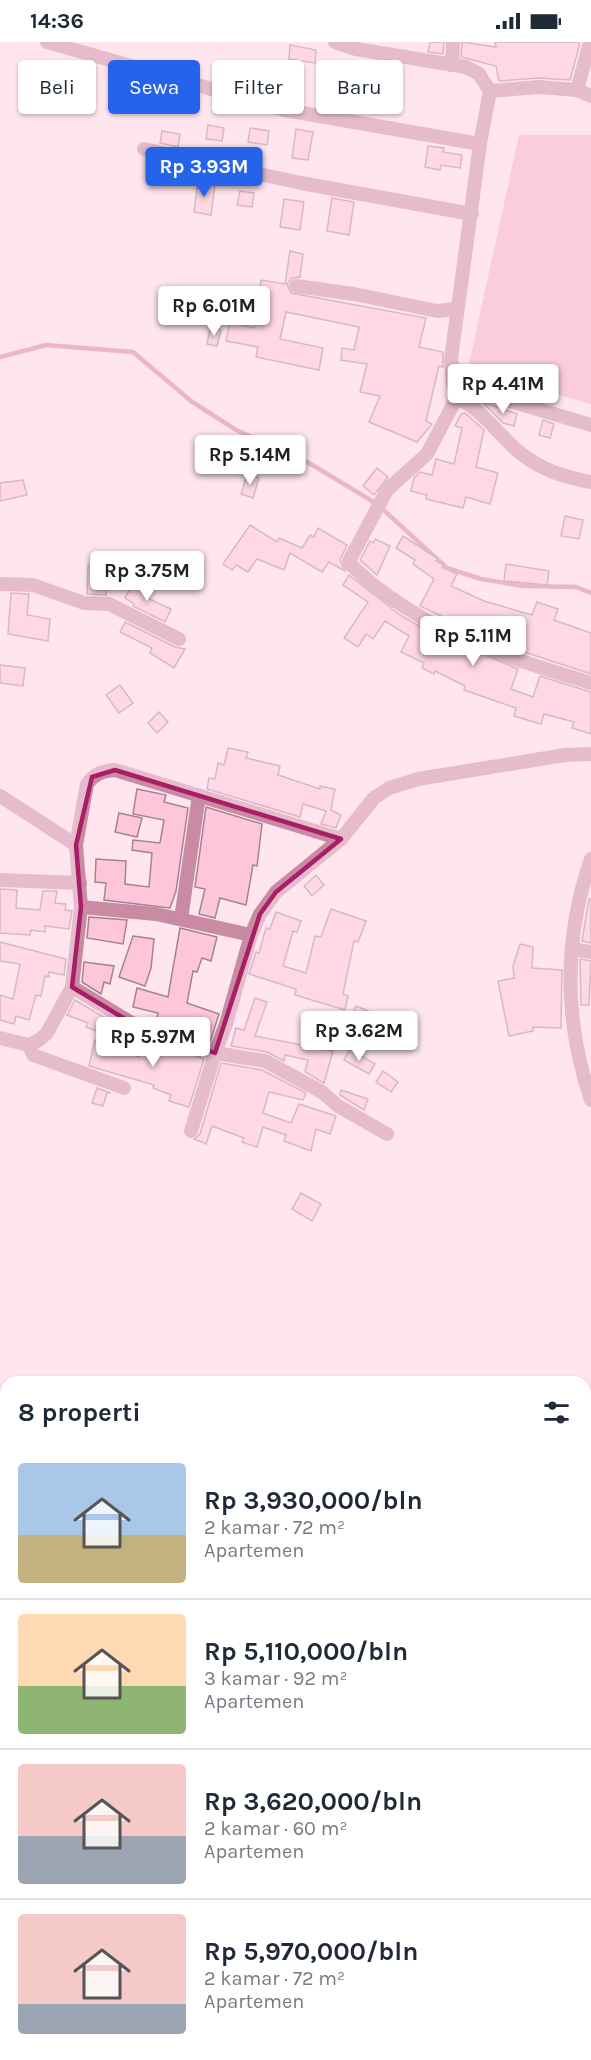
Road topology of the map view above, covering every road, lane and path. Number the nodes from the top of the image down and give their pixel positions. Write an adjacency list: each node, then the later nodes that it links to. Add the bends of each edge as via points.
1 (47, 42): 9 (street, via 285,110)
2 (335, 42): 5 (street)
3 (453, 42): 5 (street)
4 (590, 42): 6 (street)
5 (452, 65): 7 (street, via 478,74)
6 (577, 90): 7 (street, via 539,87); 8 (street)
7 (490, 91): 9 (street)
8 (591, 96)
9 (480, 144): 11 (street)
10 (144, 149): 11 (street)
11 (472, 214): 13 (street)
12 (296, 286): 13 (street, via 437,311)
13 (456, 309): 14 (street, via 451,359)
14 (455, 391): 15 (street); 16 (street, via 532,462 556,475); 19 (street, via 427,454 387,490 349,561 405,607 434,625 476,646)
15 (591, 425)
16 (591, 482)
17 (0, 584): 18 (street, via 33,585 84,603 110,604)
18 (179, 639)
19 (591, 683)
20 (591, 754): 23 (street, via 485,767 388,788 374,798)
21 (199, 795): 23 (street); 24 (street, via 116,770 98,773 87,784); 29 (street)
22 (0, 796): 24 (street)
23 (340, 839): 30 (street, via 276,892)
24 (76, 845): 27 (street)
25 (591, 859): 31 (street)
26 (0, 880): 27 (street)
27 (80, 883): 28 (street)
28 (81, 907): 29 (street); 33 (street)
29 (181, 919): 30 (street)
30 (251, 935): 36 (street)
31 (572, 949): 32 (street); 38 (street, via 572,1034)
32 (591, 952)
33 (72, 987): 35 (street, via 47,1033); 36 (street, via 135,1025)
34 (0, 1038): 35 (street)
35 (28, 1045): 37 (street, via 33,1055 49,1063)
36 (215, 1053): 39 (street); 40 (street, via 265,1061)
37 (124, 1088)
38 (591, 1100)
39 (191, 1131)
40 (387, 1134)

